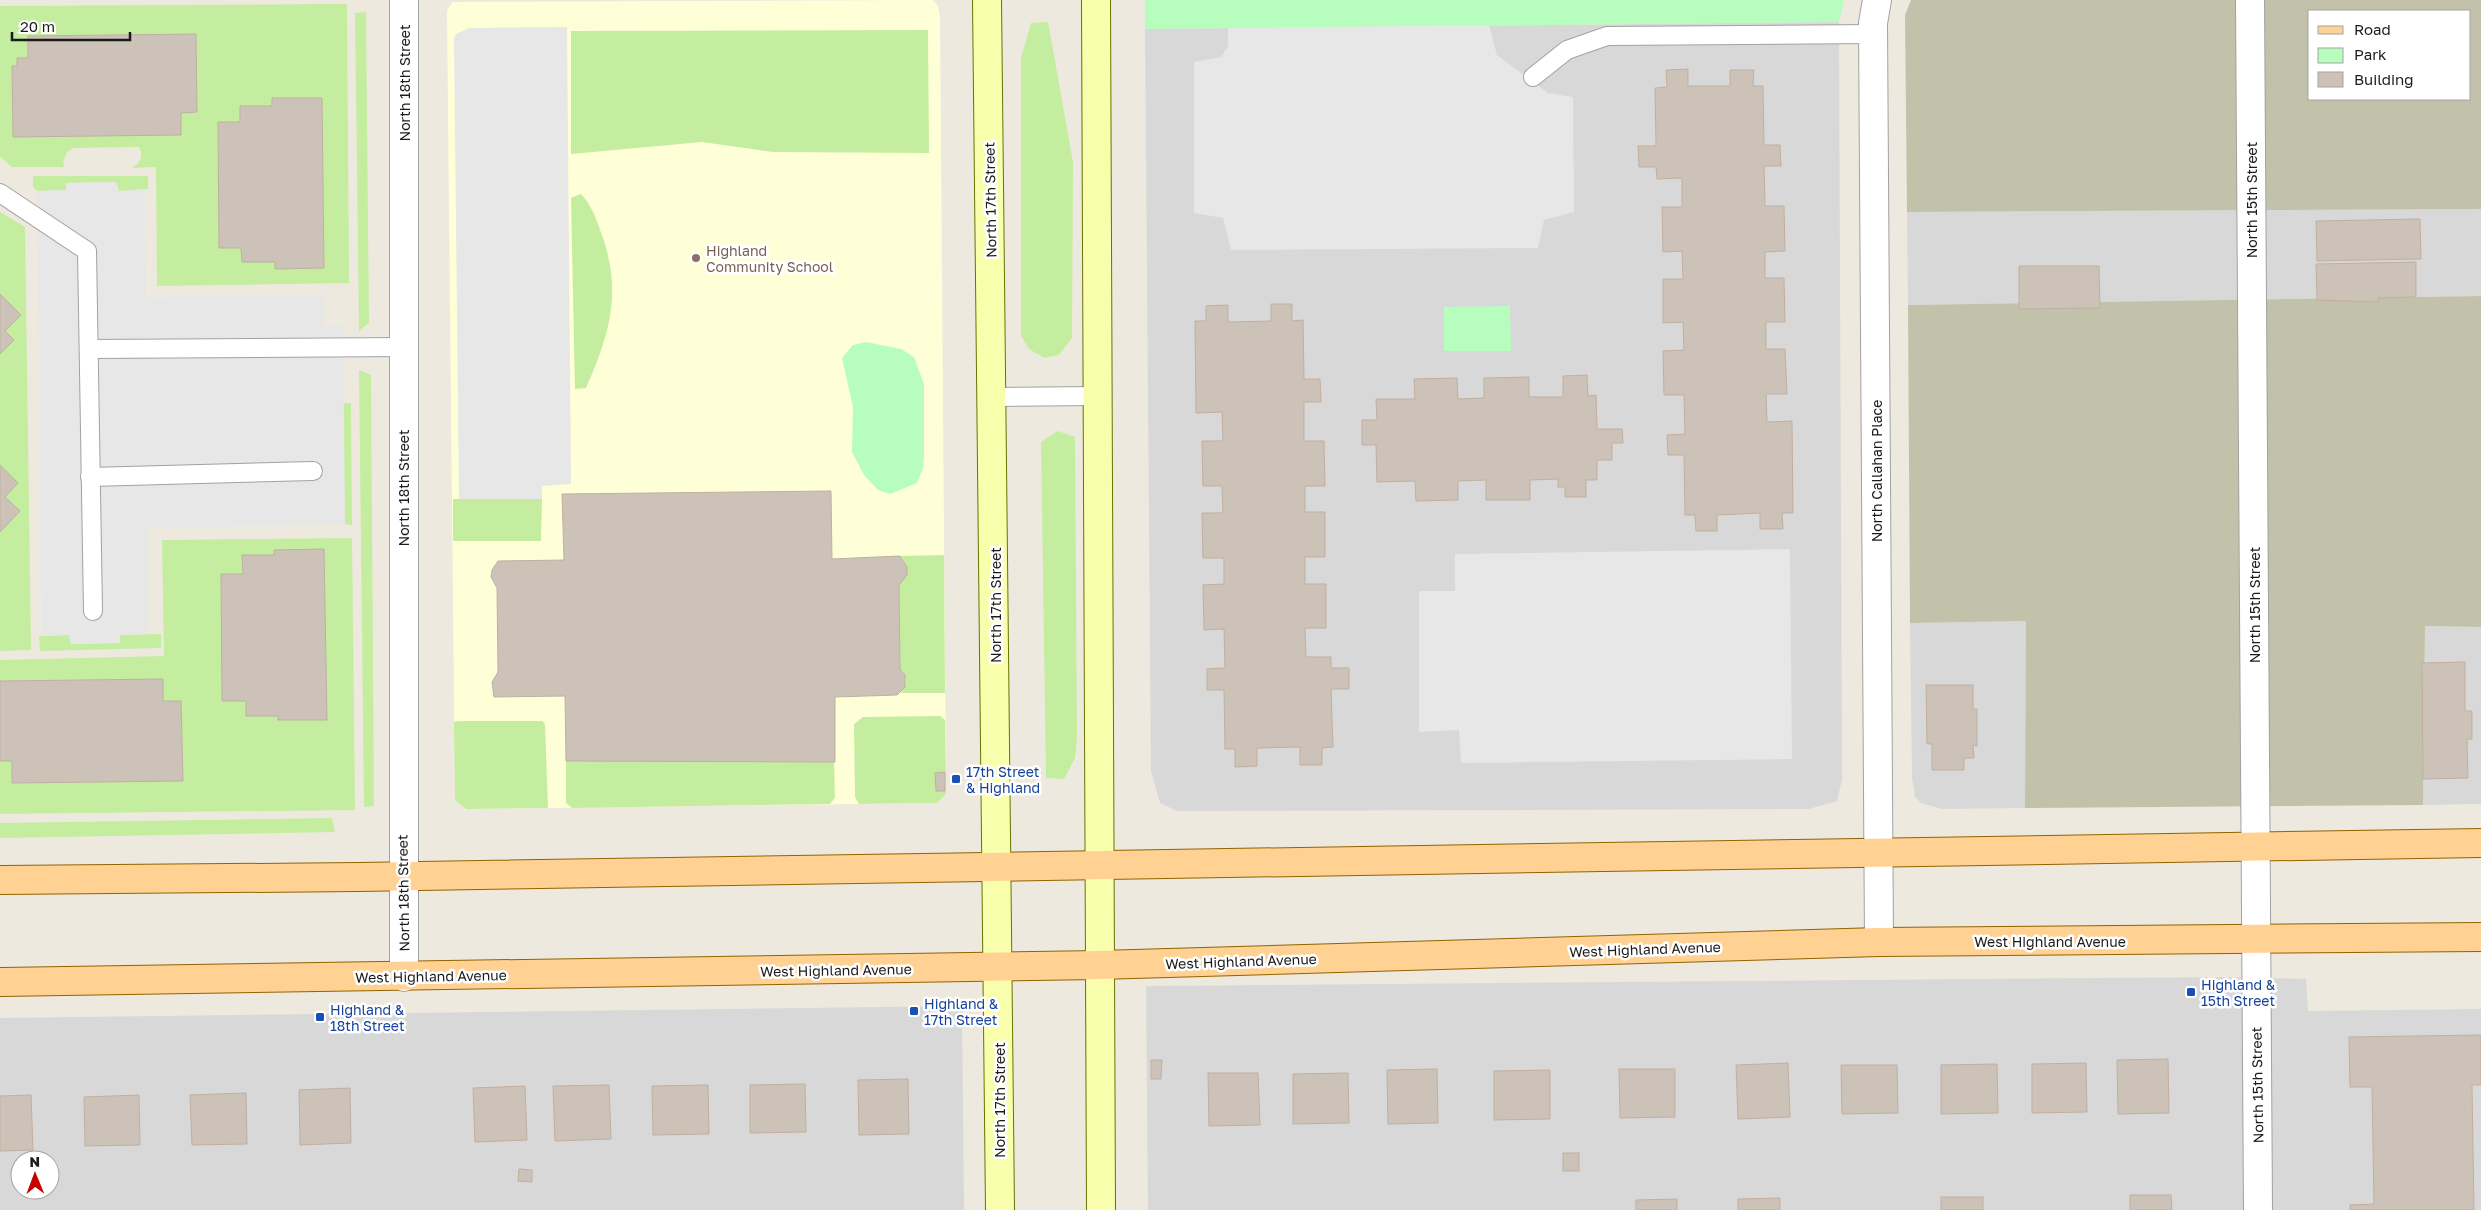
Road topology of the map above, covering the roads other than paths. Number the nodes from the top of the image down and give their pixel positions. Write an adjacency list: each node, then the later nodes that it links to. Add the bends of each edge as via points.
1 (404, 0): 9 (street, North 18th Street)
2 (987, 0): 12 (main road, North 17th Street)
3 (1096, 0): 11 (main road)
4 (1877, 0): 6 (street, North Callahan Place)
5 (2250, 0): 17 (street, North 15th Street)
6 (1874, 34): 7 (lane, via 1607,36 1567,50); 18 (street, North Callahan Place)
7 (1533, 77)
8 (0, 193): 10 (lane, via 87,251)
9 (404, 347): 10 (lane); 21 (street, North 18th Street)
10 (89, 350): 14 (lane)
11 (1098, 396): 12 (lane); 19 (main road)
12 (993, 397): 20 (main road, North 17th Street)
13 (313, 471): 14 (lane)
14 (90, 476): 15 (lane)
15 (93, 611)
16 (2481, 843): 17 (main road)
17 (2255, 845): 18 (main road); 24 (street, North 15th Street)
18 (1878, 852): 19 (main road); 25 (street, North Callahan Place)
19 (1100, 866): 20 (main road); 26 (main road)
20 (997, 867): 21 (main road); 27 (main road, North 17th Street)
21 (403, 876): 22 (main road); 28 (street, North 18th Street)
22 (0, 880)
23 (2481, 937): 24 (main road, West Highland Avenue)
24 (2255, 939): 25 (main road, West Highland Avenue); 32 (street, North 15th Street)
25 (1879, 942): 26 (main road, West Highland Avenue)
26 (1099, 965): 27 (main road, West Highland Avenue); 31 (main road)
27 (998, 967): 28 (main road, West Highland Avenue); 30 (main road, North 17th Street)
28 (404, 977): 29 (main road, West Highland Avenue)
29 (0, 982)
30 (1000, 1210)
31 (1101, 1210)
32 (2258, 1210)

